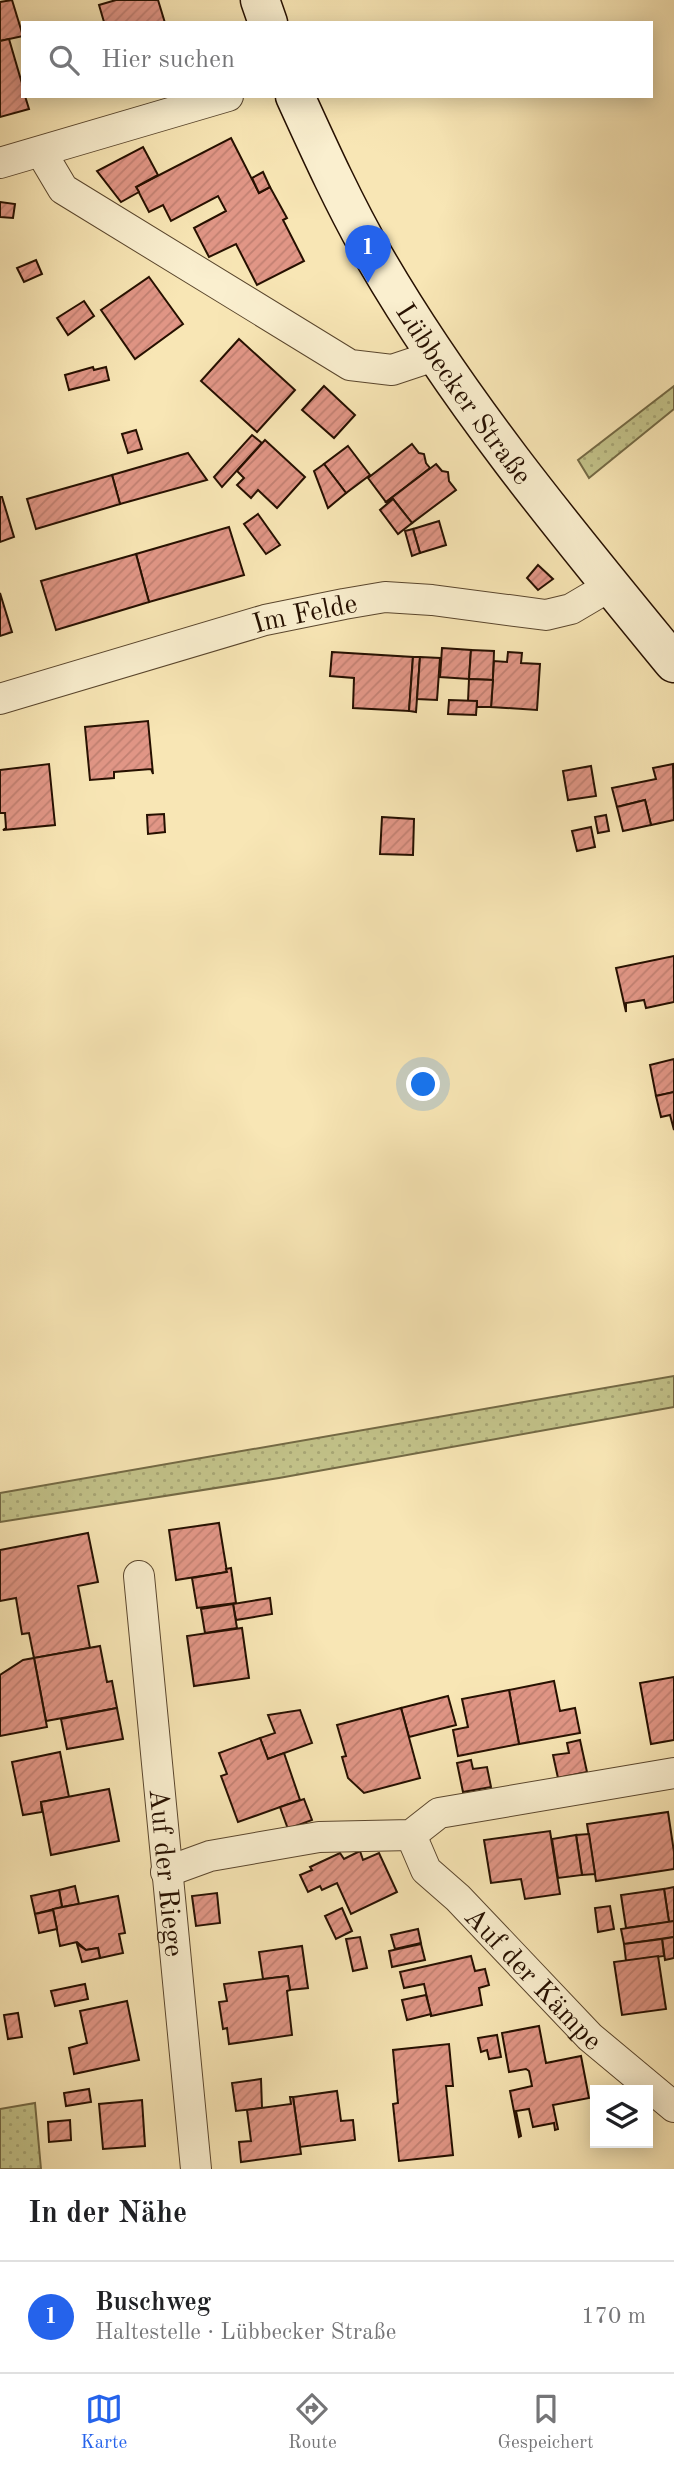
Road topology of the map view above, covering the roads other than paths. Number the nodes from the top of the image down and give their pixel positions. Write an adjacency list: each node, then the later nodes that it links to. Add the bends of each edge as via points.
1 (260, 0): 2 (main road)
2 (267, 21)
3 (221, 98): 5 (street)
4 (296, 98): 7 (main road, Lübbecker Straße, via 375,258)
5 (40, 152): 6 (street); 7 (street, via 63,189 350,365 392,370)
6 (0, 163)
7 (437, 355): 8 (main road, Lübbecker Straße, via 512,461)
8 (610, 586): 9 (main road, Lübbecker Straße); 10 (street, Im Felde, via 570,609 546,615 385,597 344,604 265,620)
9 (674, 663)
10 (0, 699)
11 (139, 1576): 14 (street, Auf der Riege)
12 (674, 1773): 13 (street, via 439,1813)
13 (411, 1835): 14 (street, via 319,1837 210,1856); 15 (street, Auf der Kämpe, via 426,1870 590,2037)
14 (166, 1872): 16 (street, Auf der Riege)
15 (674, 2108)
16 (196, 2169)

